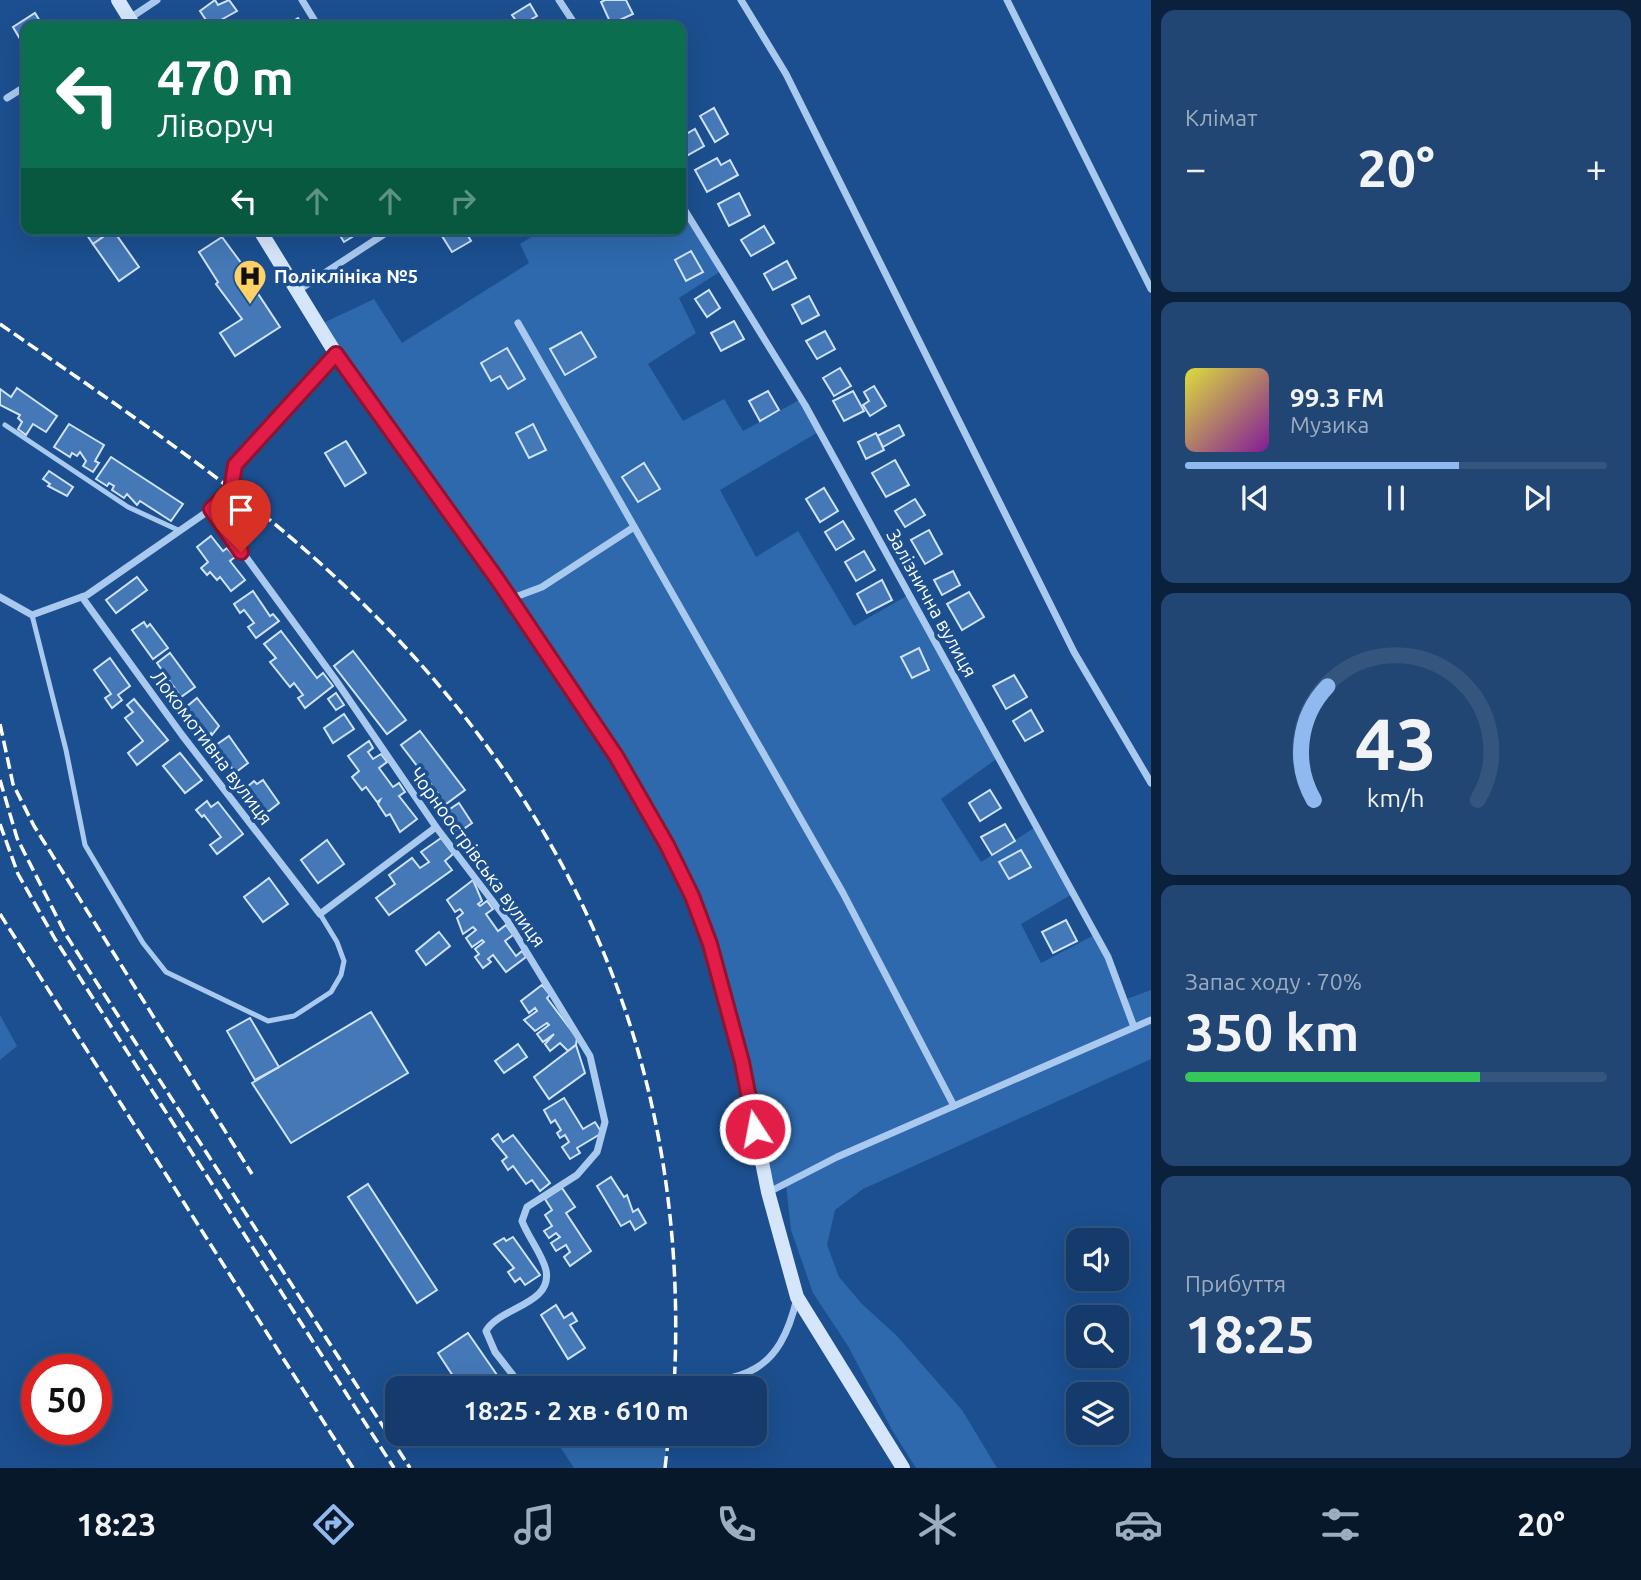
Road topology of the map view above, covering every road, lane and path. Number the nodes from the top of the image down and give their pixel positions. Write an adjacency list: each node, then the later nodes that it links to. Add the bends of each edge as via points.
1 (118, 0): 7 (main road)
2 (157, 0): 8 (street)
3 (302, 0): 9 (street)
4 (559, 0): 10 (street)
5 (741, 0): 28 (street, via 786,74 1074,652)
6 (1006, 0): 16 (street)
7 (126, 21)
8 (131, 21)
9 (315, 21)
10 (573, 21)
11 (21, 89): 12 (street)
12 (7, 98)
13 (686, 212): 32 (street, Залізнична вулиця, via 815,422 1108,957)
14 (263, 235): 17 (main road)
15 (383, 235): 17 (street)
16 (1151, 289)
17 (297, 291): 19 (main road)
18 (518, 323): 22 (street)
19 (336, 354): 21 (street, via 235,465 231,490); 26 (main road)
20 (5, 425): 23 (lane, via 128,507)
21 (211, 509): 23 (street); 29 (street, Чорноострівська вулиця)
22 (634, 527): 26 (street, via 542,587); 33 (street, via 843,893)
23 (178, 530): 25 (street)
24 (0, 597): 27 (street)
25 (82, 597): 27 (street); 30 (street, Локомотивна вулиця)
26 (510, 599): 34 (main road, via 616,756 692,896 742,1062)
27 (32, 615): 30 (lane, via 85,845 143,943 166,972 268,1021 294,1016 331,992 341,975 344,961)
28 (1151, 783)
29 (436, 827): 30 (street); 36 (street, Чорноострівська вулиця, via 507,920 590,1056 604,1112 601,1140 591,1162 527,1207 522,1221 547,1280 542,1292 491,1322 486,1331)
30 (320, 914)
31 (1151, 1020): 32 (street)
32 (1134, 1027): 33 (street)
33 (954, 1106): 34 (street)
34 (768, 1192): 35 (main road)
35 (797, 1297): 37 (street, via 789,1331 764,1362); 38 (main road)
36 (514, 1376)
37 (741, 1376)
38 (903, 1468)

